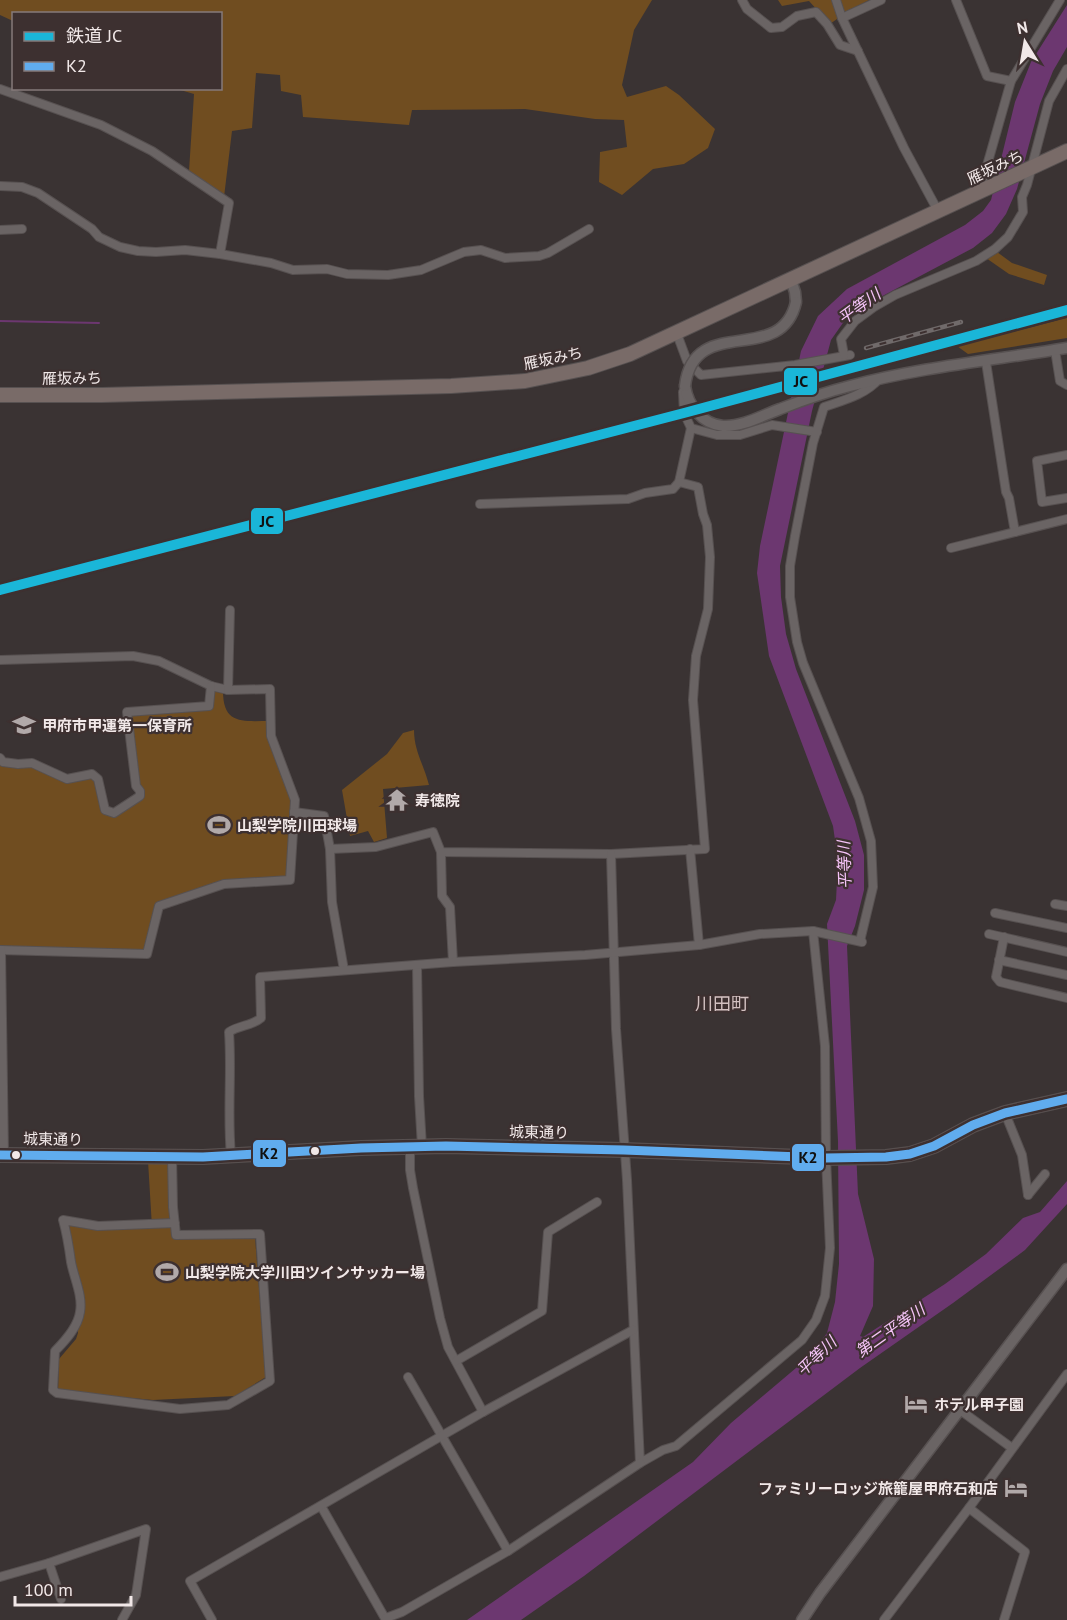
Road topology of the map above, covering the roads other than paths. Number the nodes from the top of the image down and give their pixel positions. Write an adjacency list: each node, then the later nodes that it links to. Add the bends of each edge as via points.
1 (742, 0): 7 (street, via 747,9 771,28 816,12 840,45)
2 (836, 0): 6 (street)
3 (881, 0): 6 (street)
4 (956, 0): 9 (street, via 987,76)
5 (1060, 0): 9 (street)
6 (842, 18): 7 (street)
7 (858, 51): 15 (street)
8 (1067, 69): 12 (street, via 1049,101)
9 (1011, 81): 14 (street)
10 (0, 89): 19 (street, via 101,125 152,151 229,203)
11 (1067, 151): 12 (highway, 雁坂みち)
12 (1028, 169): 14 (highway, 雁坂みち); 24 (street, via 1023,212 1008,237 976,261 895,296 862,315 841,339 843,356 701,375)
13 (0, 186): 19 (street, via 22,187 38,194 99,237 120,247 147,252 185,250)
14 (982, 191): 15 (highway, 雁坂みち)
15 (938, 211): 20 (highway, 雁坂みち)
16 (22, 229): 18 (street)
17 (588, 229): 19 (street, via 539,256 505,258 487,251 464,252 421,270 388,275 293,270)
18 (0, 231)
19 (220, 254)
20 (791, 280): 21 (highway, 雁坂みち); 26 (street, bridge, via 796,302 790,320 764,336 712,346 696,357 687,373 689,403 701,416 729,426)
21 (677, 334): 24 (street); 28 (highway, 雁坂みち, via 588,368 497,384)
22 (1067, 348): 23 (street)
23 (1055, 350): 25 (street); 27 (street, via 1060,381)
24 (687, 361): 29 (street, via 684,409)
25 (986, 362): 26 (street); 36 (street, via 1005,492)
26 (879, 379): 30 (street, via 863,393 824,407)
27 (1067, 386)
28 (0, 395)
29 (691, 428): 30 (street, via 717,435 740,435 772,424); 32 (street)
30 (814, 431): 52 (street, via 790,566 790,597 803,663 859,798 871,841 873,887 860,941)
31 (1067, 455): 33 (street, via 1037,461 1042,502)
32 (679, 482): 34 (street, via 673,489 628,499); 45 (street, via 698,486 710,557 709,600 696,656 693,700 705,849)
33 (1067, 498)
34 (480, 504)
35 (1067, 519): 36 (street)
36 (1015, 532): 37 (street)
37 (951, 548)
38 (230, 610): 41 (street)
39 (0, 660): 40 (street, via 133,656 159,661)
40 (211, 686): 41 (street); 42 (street, via 210,706 127,712 140,796 114,813 105,810 98,779 92,774 67,779 32,763 3,762)
41 (228, 690): 43 (street, via 270,689 271,736 295,800)
42 (0, 758)
43 (294, 812): 44 (street, via 324,816); 56 (street, via 290,880 224,884 159,906 147,954)
44 (330, 849): 46 (street, via 376,848 433,832); 62 (street, via 332,902)
45 (690, 849): 47 (street); 55 (street)
46 (441, 852): 47 (street); 60 (street, via 442,896 450,907)
47 (611, 854): 57 (street)
48 (1055, 904): 49 (street)
49 (1067, 906)
50 (994, 913): 51 (street)
51 (1067, 928)
52 (813, 931): 55 (street, via 760,934); 72 (street, via 825,1046)
53 (989, 934): 54 (street)
54 (1004, 937): 58 (street); 59 (street)
55 (699, 945): 57 (street)
56 (1, 950): 69 (street)
57 (614, 952): 60 (street); 68 (street)
58 (1067, 952)
59 (999, 960): 63 (street); 64 (street, via 996,977 1000,982)
60 (453, 962): 61 (street)
61 (417, 965): 62 (street); 67 (street)
62 (344, 970): 70 (street, via 260,977 261,1018 229,1032)
63 (1067, 975)
64 (1067, 998)
65 (1067, 1098): 66 (highway, 城東通り)
66 (1005, 1113): 72 (highway, 城東通り, via 910,1154); 73 (street, via 1022,1155 1028,1195)
67 (416, 1147): 68 (highway, 城東通り); 70 (highway, 城東通り); 78 (street, via 410,1170 413,1188 440,1318)
68 (624, 1150): 72 (highway, 城東通り); 77 (street)
69 (2, 1155): 71 (highway, 城東通り)
70 (231, 1155): 71 (highway, 城東通り)
71 (172, 1157): 75 (street)
72 (828, 1158): 85 (street, via 830,1248 825,1296 816,1320 802,1340 676,1446)
73 (1046, 1174)
74 (597, 1202): 78 (street, via 548,1232 542,1311)
75 (175, 1223): 75 (street, via 176,1235 260,1234 270,1381 228,1405 180,1409 57,1393 53,1390 55,1351 80,1314 81,1301 63,1220 98,1226)
76 (1067, 1269): 81 (street)
77 (633, 1330): 82 (street); 85 (street)
78 (456, 1361): 82 (street)
79 (1067, 1374): 84 (street)
80 (408, 1377): 83 (street)
81 (960, 1410): 84 (street); 95 (street)
82 (483, 1412): 83 (street)
83 (442, 1436): 86 (street); 88 (street)
84 (1012, 1448): 87 (street)
85 (640, 1463): 88 (street)
86 (321, 1506): 92 (street); 94 (street, via 190,1581)
87 (969, 1508): 96 (street); 97 (street, via 1025,1552)
88 (508, 1551): 92 (street)
89 (49, 1563): 90 (street); 91 (street); 93 (street, via 146,1529 136,1595)
90 (0, 1577)
91 (61, 1599)
92 (386, 1619)
93 (122, 1620)
94 (212, 1620)
95 (802, 1620)
96 (884, 1620)
97 (1004, 1620)

